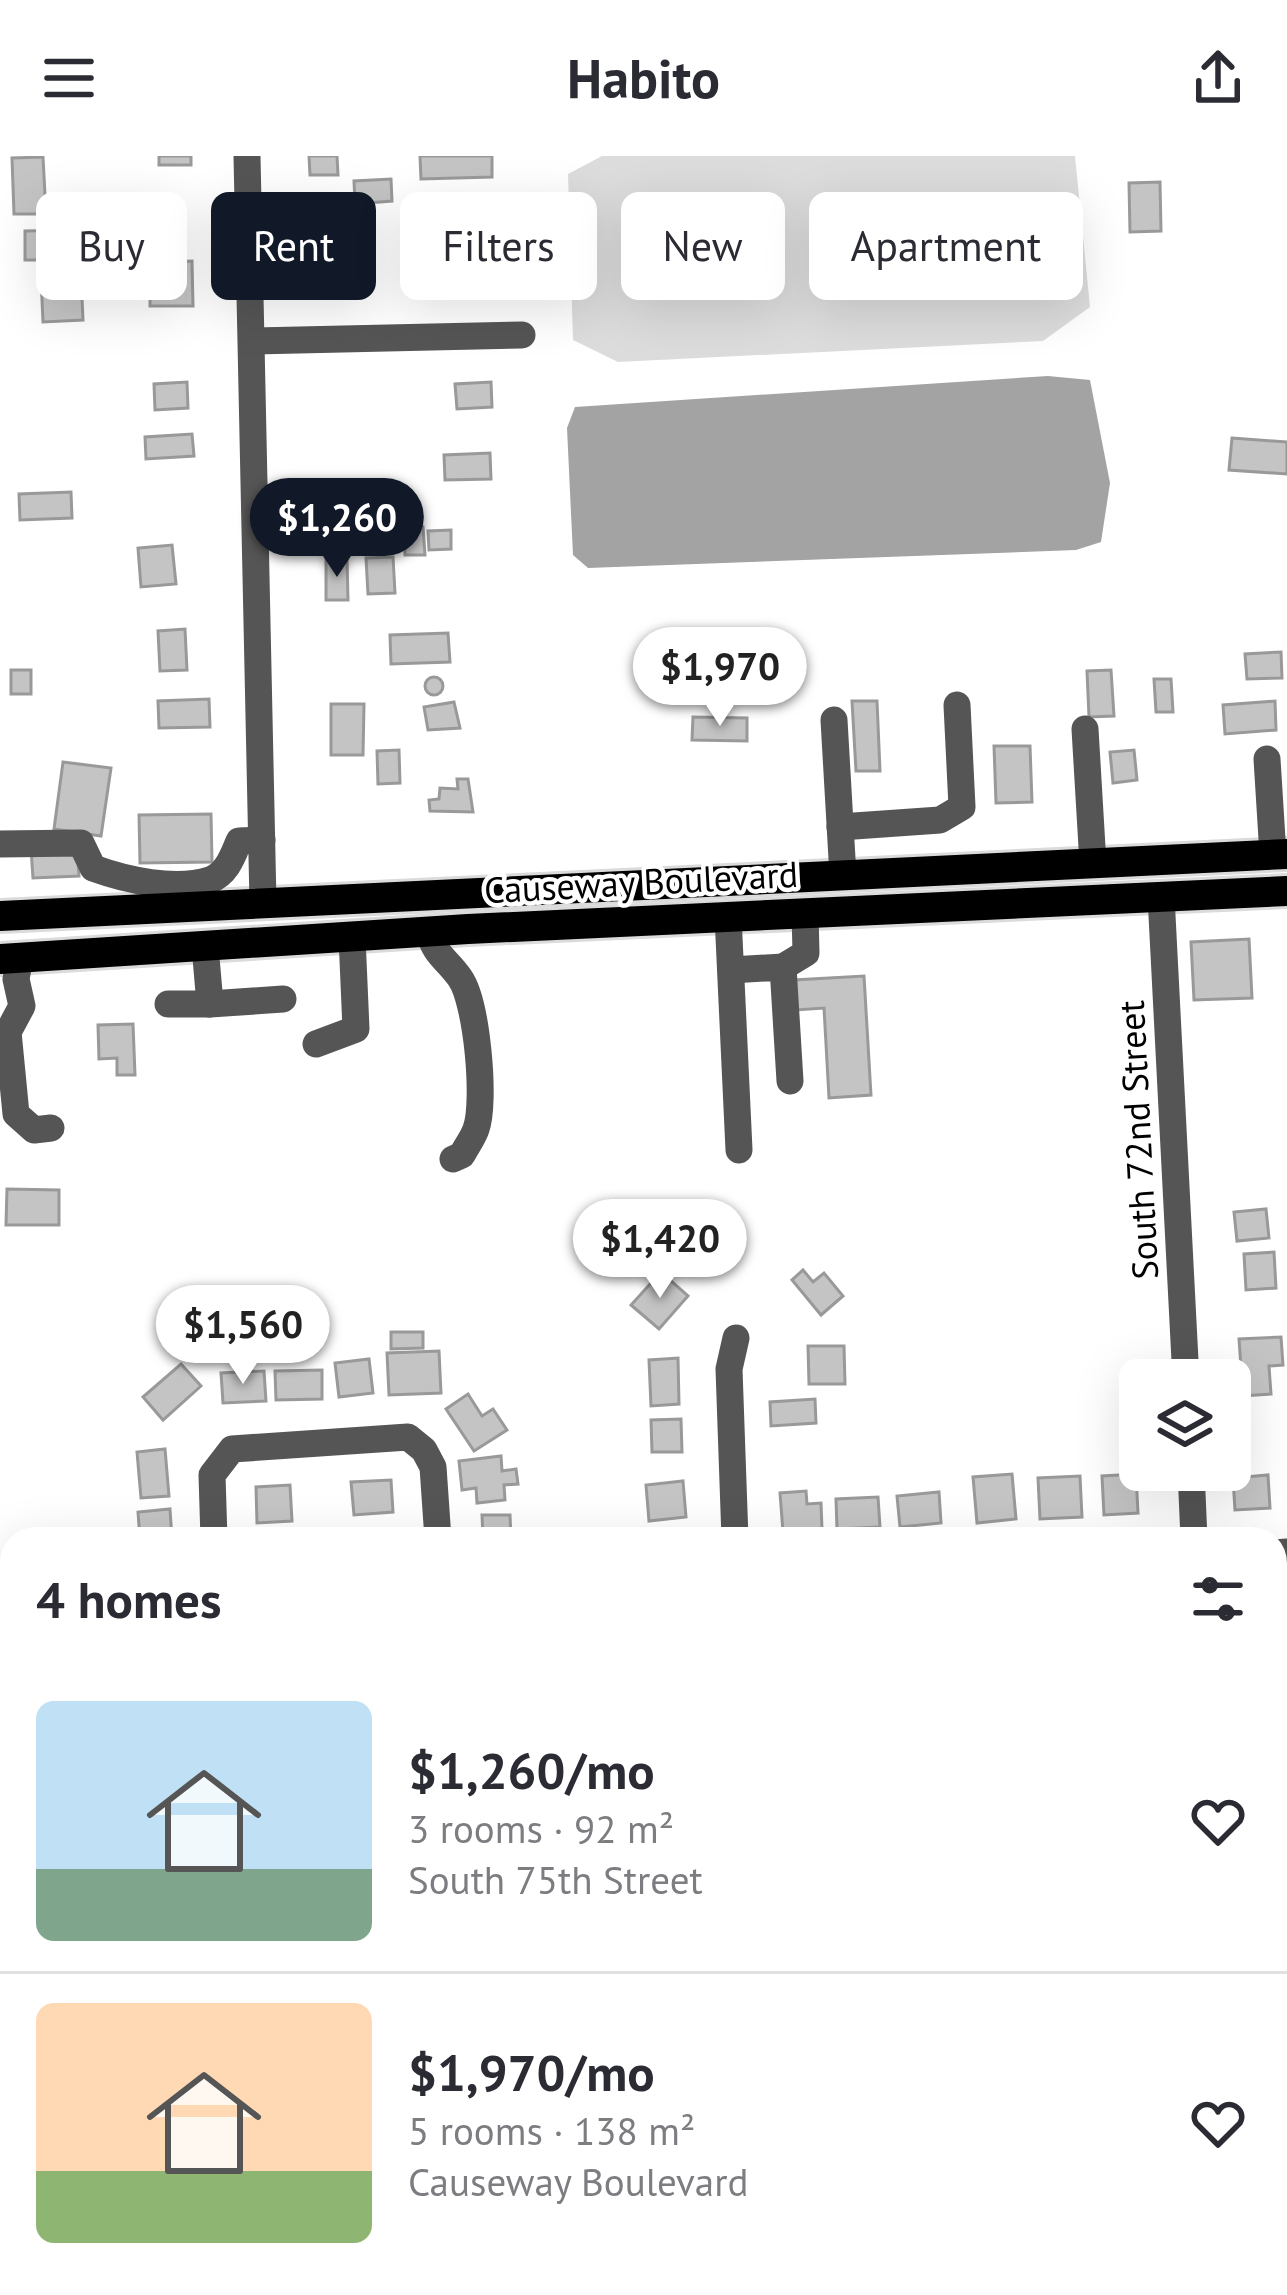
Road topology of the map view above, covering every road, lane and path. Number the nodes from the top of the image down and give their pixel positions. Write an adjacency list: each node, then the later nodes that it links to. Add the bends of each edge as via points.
1 (248, 156): 3 (street)
2 (522, 335): 3 (street)
3 (252, 341): 9 (street)
4 (957, 705): 8 (street, via 962,807 940,820)
5 (834, 721): 8 (street)
6 (1085, 729): 12 (street)
7 (1267, 759): 11 (street)
8 (840, 827): 14 (street)
9 (262, 840): 16 (street, via 239,841 212,880); 18 (street)
10 (0, 844): 13 (street, via 81,843)
11 (1280, 855): 12 (main road, Causeway Boulevard)
12 (1093, 864): 14 (main road, Causeway Boulevard)
13 (93, 868): 16 (street); 19 (street)
14 (838, 876): 18 (main road, Causeway Boulevard); 20 (street)
15 (1287, 891): 17 (main road, Causeway Boulevard)
16 (175, 894): 18 (main road, Causeway Boulevard); 19 (main road, Causeway Boulevard)
17 (1161, 896): 20 (main road, Causeway Boulevard); 38 (street, South 72nd Street)
18 (263, 903): 26 (main road, via 243,925)
19 (95, 911): 21 (main road, Causeway Boulevard)
20 (819, 912): 22 (main road, Causeway Boulevard); 27 (street, via 806,953)
21 (0, 916)
22 (728, 916): 23 (main road, Causeway Boulevard); 28 (street)
23 (429, 932): 24 (main road, Causeway Boulevard); 36 (street, via 434,952 459,975 477,1045 478,1126)
24 (352, 937): 25 (main road, Causeway Boulevard); 32 (street, via 356,1029)
25 (205, 946): 26 (main road, Causeway Boulevard); 31 (street)
26 (7, 954): 34 (street, via 22,1006 8,1032 16,1114 34,1130)
27 (783, 968): 28 (street); 33 (street)
28 (730, 970): 35 (street)
29 (283, 999): 31 (street)
30 (168, 1004): 31 (street)
31 (210, 1004)
32 (316, 1044)
33 (790, 1081)
34 (51, 1128)
35 (739, 1150)
36 (453, 1159)
37 (736, 1338): 42 (street, via 729,1370)
38 (1185, 1359)
39 (1192, 1491): 43 (street)
40 (214, 1527): 41 (street, via 212,1474 241,1445 401,1436 420,1444 433,1467)
41 (437, 1527)
42 (735, 1527)
43 (1193, 1527)

